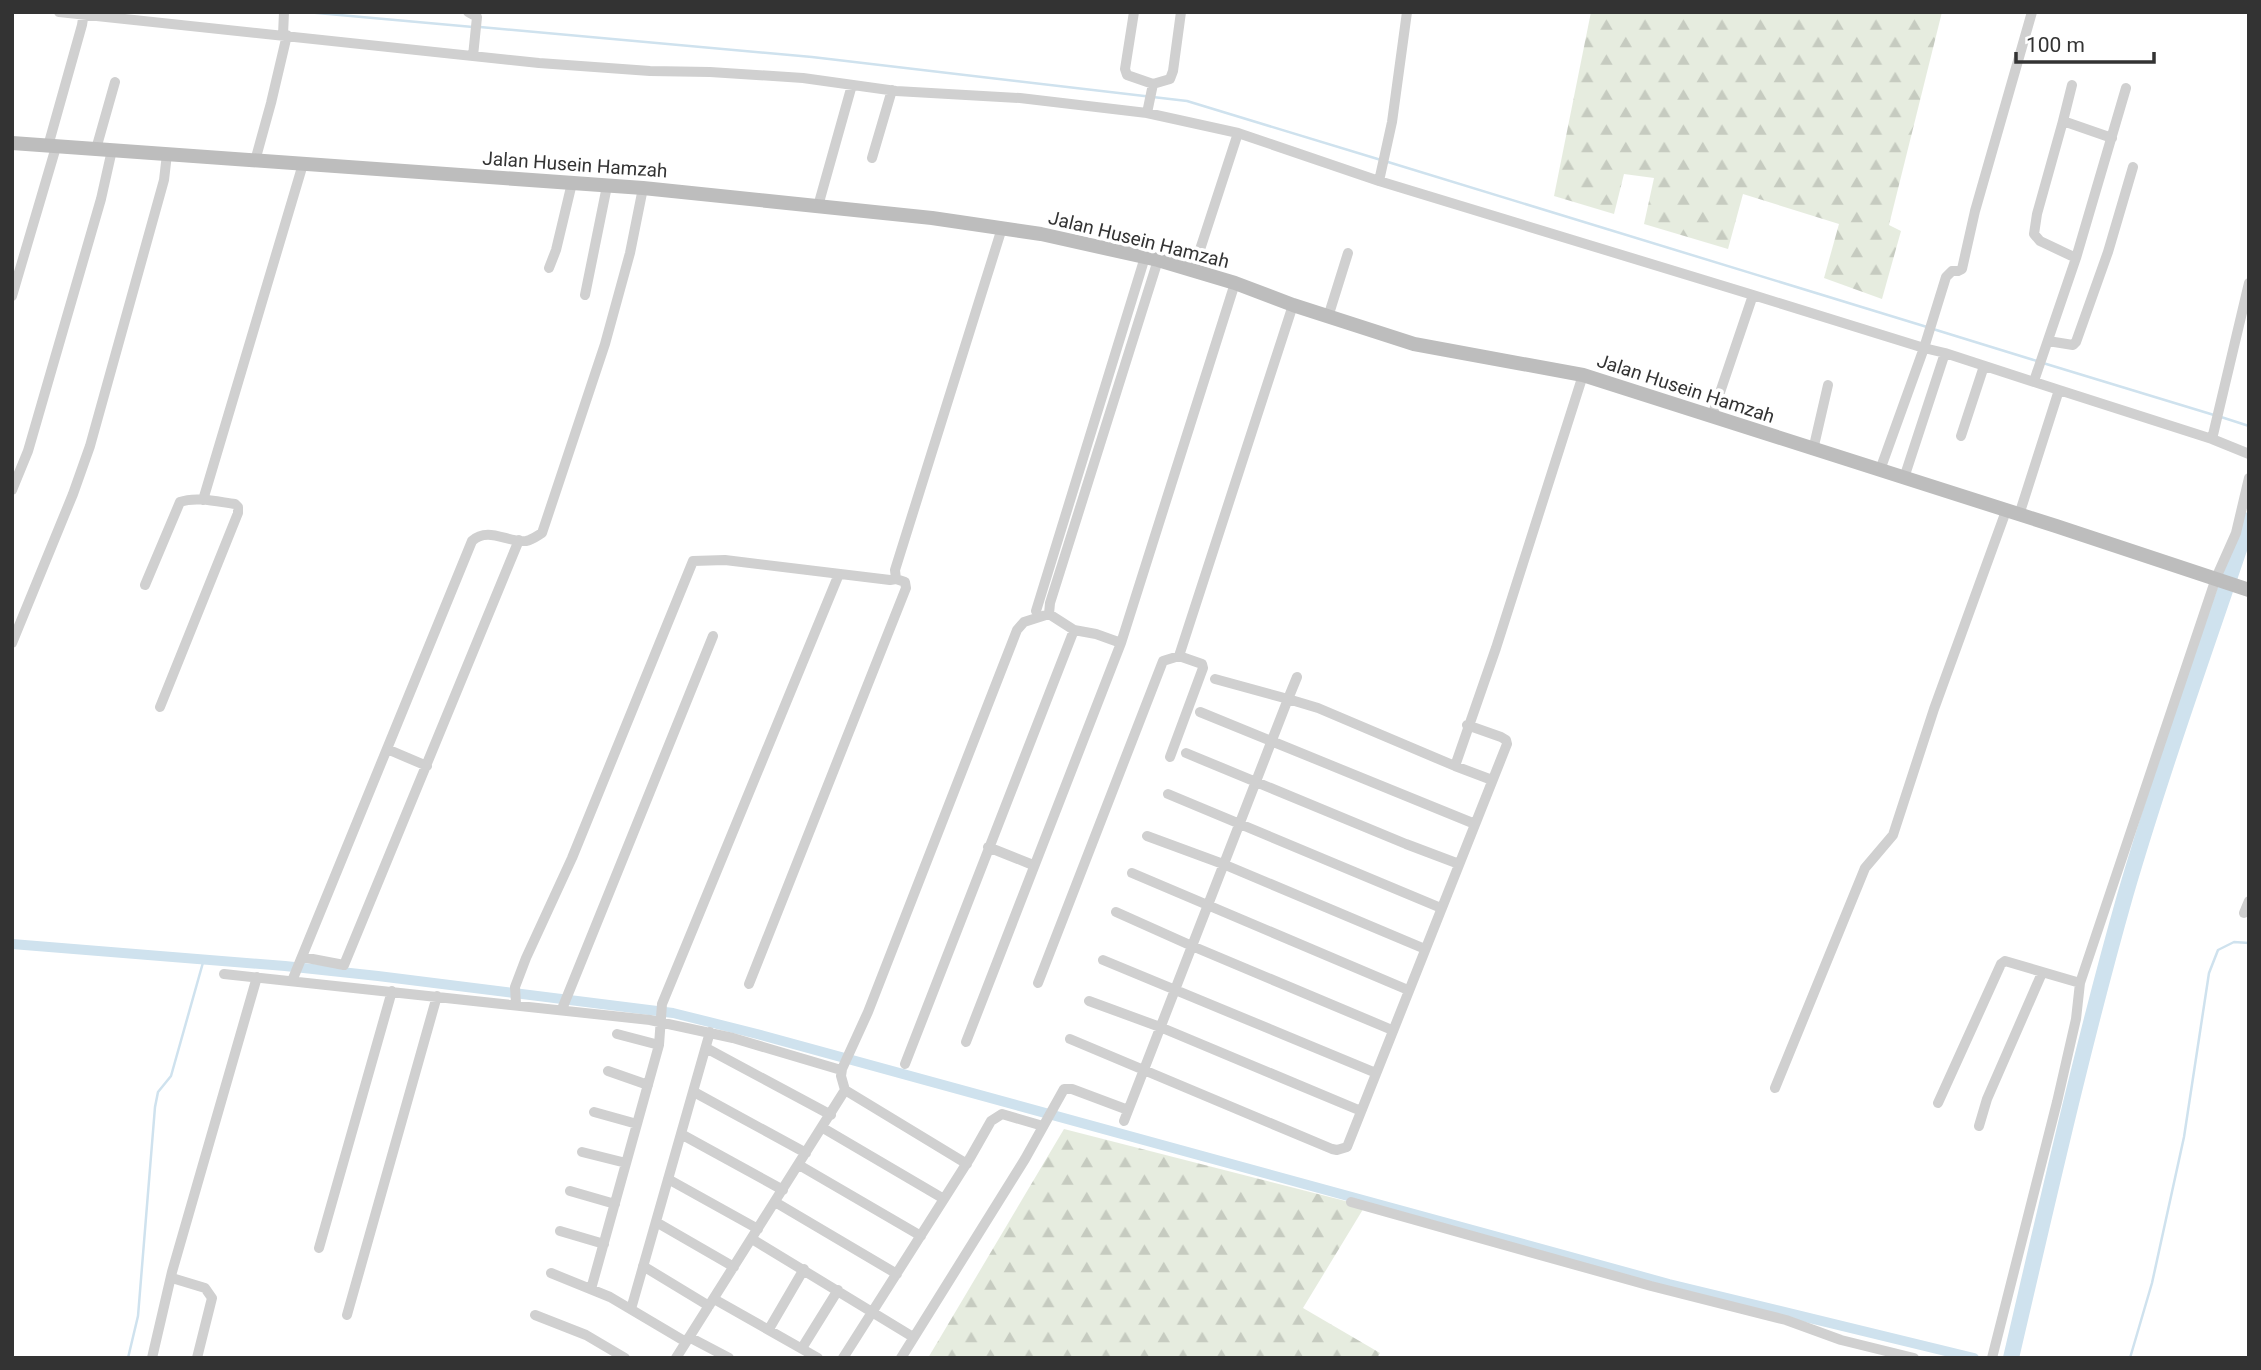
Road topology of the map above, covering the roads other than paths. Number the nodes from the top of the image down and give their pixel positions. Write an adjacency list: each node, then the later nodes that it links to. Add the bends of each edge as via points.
1 (59, 12): 7 (street)
2 (284, 12): 10 (street)
3 (1133, 12): 15 (street, via 1125,69 1127,75)
4 (1181, 12): 15 (street, via 1170,79)
5 (1407, 12): 31 (street)
6 (2032, 12): 50 (street, via 1962,269 1946,277)
7 (83, 13): 9 (street); 23 (street)
8 (472, 15): 11 (street)
9 (144, 17): 10 (street)
10 (284, 32): 11 (street); 28 (street)
11 (473, 51): 13 (street, via 650,71 803,78)
12 (114, 82): 24 (street)
13 (852, 85): 17 (street); 35 (street)
14 (2071, 85): 19 (street)
15 (1153, 86): 18 (street)
16 (2126, 88): 21 (street)
17 (892, 90): 18 (street); 27 (street)
18 (1147, 111): 20 (street)
19 (2063, 121): 21 (street); 38 (street, via 2034,234 2039,241)
20 (1238, 133): 31 (street); 41 (street)
21 (2112, 138): 38 (street)
22 (12, 143): 23 (street, Jalan Husein Hamzah)
23 (52, 146): 24 (street, Jalan Husein Hamzah); 46 (street)
24 (96, 149): 25 (street, Jalan Husein Hamzah)
25 (112, 150): 26 (street, Jalan Husein Hamzah); 69 (street, via 28,451)
26 (167, 154): 28 (street, Jalan Husein Hamzah); 84 (street, via 164,180 90,446)
27 (872, 158)
28 (255, 161): 29 (street, Jalan Husein Hamzah)
29 (303, 164): 32 (street, Jalan Husein Hamzah); 70 (street)
30 (2133, 167): 49 (street, via 2076,342)
31 (1380, 178): 45 (street)
32 (572, 184): 33 (street, Jalan Husein Hamzah); 40 (street)
33 (607, 186): 34 (street, Jalan Husein Hamzah); 44 (street)
34 (643, 188): 35 (street, Jalan Husein Hamzah); 72 (street, via 605,344 554,501 542,533)
35 (818, 206): 36 (street, Jalan Husein Hamzah)
36 (1002, 228): 39 (street, Jalan Husein Hamzah); 74 (street, via 895,570)
37 (1348, 253): 48 (street)
38 (2076, 258): 49 (street)
39 (1152, 259): 41 (street, Jalan Husein Hamzah); 52 (street); 53 (street)
40 (549, 268)
41 (1193, 271): 43 (street, Jalan Husein Hamzah)
42 (2249, 283): 63 (street)
43 (1235, 284): 47 (street, Jalan Husein Hamzah); 85 (street)
44 (585, 295)
45 (1753, 295): 50 (street); 61 (street)
46 (12, 296)
47 (1293, 305): 48 (street, Jalan Husein Hamzah); 86 (street)
48 (1328, 317): 57 (street, Jalan Husein Hamzah, via 1413,344)
49 (2048, 341): 58 (street)
50 (1925, 346): 51 (street); 55 (street)
51 (1945, 353): 54 (street); 56 (street)
52 (1114, 360): 53 (street); 76 (street)
53 (1126, 364): 78 (street)
54 (1984, 366): 58 (street); 62 (street)
55 (1917, 367): 56 (street); 66 (street)
56 (1937, 374): 67 (street)
57 (1583, 375): 61 (street, Jalan Husein Hamzah); 92 (street)
58 (2035, 378): 60 (street)
59 (1828, 385): 65 (street)
60 (2059, 390): 63 (street); 71 (street)
61 (1712, 416): 65 (street, Jalan Husein Hamzah)
62 (1961, 436)
63 (2213, 436): 64 (street)
64 (2248, 449)
65 (1813, 450): 66 (street, Jalan Husein Hamzah)
66 (1880, 470): 67 (street, Jalan Husein Hamzah)
67 (1904, 478): 71 (street, Jalan Husein Hamzah)
68 (2249, 478): 75 (street, via 2236,533)
69 (12, 490)
70 (203, 500): 77 (street, via 180,502); 90 (street, via 235,505 238,513)
71 (2013, 513): 75 (street, Jalan Husein Hamzah); 148 (street, via 1934,709 1893,835 1865,868)
72 (519, 540): 94 (street, via 481,535 472,541); 97 (street)
73 (839, 574): 74 (street); 131 (street, via 724,560 699,559 689,564 572,858 515,987); 133 (street, via 662,1004)
74 (896, 579): 125 (street, via 905,582 906,588)
75 (2218, 579): 79 (street, Jalan Husein Hamzah); 124 (street)
76 (1044, 583): 78 (street); 80 (street)
77 (145, 585)
78 (1054, 587): 81 (street)
79 (2247, 590)
80 (1036, 611)
81 (1049, 614): 82 (street); 143 (street, via 1024,622 1017,630)
82 (1074, 630): 85 (street); 105 (street)
83 (713, 636): 132 (street)
84 (12, 643)
85 (1121, 643): 108 (street)
86 (1180, 656): 96 (street, via 1203,668); 123 (street, via 1163,661)
87 (1297, 677): 89 (street)
88 (1214, 679): 89 (street)
89 (1288, 699): 93 (street); 98 (street)
90 (160, 707)
91 (1200, 712): 93 (street)
92 (1467, 725): 98 (street); 99 (street, via 1507,740)
93 (1270, 740): 100 (street); 103 (street)
94 (387, 749): 97 (street); 117 (street)
95 (1186, 753): 100 (street)
96 (1170, 757)
97 (427, 766): 117 (street, via 344,965)
98 (1455, 766): 99 (street)
99 (1492, 780): 103 (street)
100 (1255, 781): 102 (street); 107 (street)
101 (1168, 794): 102 (street)
102 (1239, 823): 106 (street); 112 (street)
103 (1475, 824): 107 (street)
104 (1147, 836): 106 (street)
105 (988, 847): 108 (street); 142 (street)
106 (1223, 864): 111 (street); 116 (street)
107 (1460, 864): 112 (street)
108 (1033, 865): 139 (street)
109 (1132, 873): 111 (street)
110 (2249, 901): 114 (street)
111 (1208, 905): 115 (street); 127 (street)
112 (1441, 908): 116 (street)
113 (1116, 912): 115 (street)
114 (2244, 913)
115 (1192, 946): 126 (street); 135 (street)
116 (1425, 949): 127 (street)
117 (301, 959): 122 (street)
118 (1103, 960): 126 (street)
119 (2042, 973): 124 (street); 151 (street, via 2005,961 2001,964); 159 (street)
120 (224, 974): 121 (street)
121 (257, 977): 122 (street); 185 (street)
122 (293, 978): 128 (street)
123 (1038, 983)
124 (2080, 983): 206 (street, via 2057,1102)
125 (749, 984)
126 (1176, 988): 134 (street); 146 (street)
127 (1408, 990): 135 (street)
128 (392, 991): 129 (street); 179 (street)
129 (437, 996): 131 (street); 191 (street)
130 (1089, 1001): 134 (street)
131 (516, 1004): 132 (street)
132 (563, 1009): 133 (street)
133 (661, 1021): 136 (street); 140 (street)
134 (1160, 1027): 144 (street); 153 (street)
135 (1392, 1030): 146 (street)
136 (710, 1032): 141 (street); 143 (street)
137 (617, 1034): 140 (street)
138 (1070, 1040): 144 (street)
139 (966, 1042)
140 (659, 1045): 147 (street)
141 (706, 1048): 150 (street); 155 (street)
142 (905, 1064)
143 (842, 1069): 149 (street)
144 (1144, 1070): 152 (street); 153 (street, via 1337,1150 1347,1147)
145 (608, 1071): 147 (street)
146 (1376, 1073): 153 (street)
147 (648, 1085): 158 (street)
148 (1775, 1088)
149 (845, 1090): 155 (street); 165 (street)
150 (694, 1091): 161 (street); 163 (street)
151 (1938, 1103)
152 (1128, 1110): 156 (street); 157 (street, via 1064,1089)
153 (1361, 1111)
154 (594, 1112): 158 (street)
155 (831, 1115): 160 (street)
156 (1124, 1121)
157 (1044, 1123): 165 (street, via 1002,1114 991,1121); 194 (street)
158 (637, 1124): 164 (street)
159 (1979, 1126)
160 (823, 1128): 163 (street); 170 (street)
161 (681, 1134): 167 (street); 168 (street)
162 (582, 1152): 164 (street)
163 (806, 1153): 166 (street)
164 (626, 1163): 173 (street)
165 (967, 1164): 170 (street)
166 (799, 1165): 168 (street); 177 (street)
167 (668, 1179): 174 (street); 176 (street)
168 (783, 1190): 171 (street)
169 (570, 1191): 173 (street)
170 (944, 1199): 177 (street)
171 (775, 1202): 176 (street); 184 (street)
172 (1351, 1202): 205 (street)
173 (615, 1204): 178 (street)
174 (656, 1222): 180 (street); 181 (street)
175 (560, 1231): 178 (street)
176 (755, 1234): 181 (street); 182 (street)
177 (921, 1236): 184 (street)
178 (604, 1244): 186 (street)
179 (319, 1248)
180 (643, 1266): 188 (street); 189 (street)
181 (734, 1267): 188 (street)
182 (804, 1269): 187 (street); 193 (street)
183 (551, 1273): 186 (street)
184 (897, 1274): 190 (street)
185 (172, 1278): 197 (street); 198 (street, via 205,1288 212,1298)
186 (591, 1289): 189 (street)
187 (838, 1290): 190 (street); 196 (street)
188 (712, 1303): 193 (street); 195 (street)
189 (631, 1309): 195 (street)
190 (873, 1311): 194 (street); 203 (street)
191 (347, 1315)
192 (536, 1315): 199 (street, via 586,1335)
193 (769, 1329): 196 (street)
194 (913, 1337): 204 (street)
195 (688, 1340): 200 (street); 201 (street)
196 (802, 1348): 202 (street)
197 (152, 1358)
198 (197, 1358)
199 (625, 1358)
200 (676, 1358)
201 (729, 1358)
202 (818, 1358)
203 (844, 1358)
204 (901, 1358)
205 (1914, 1358)
206 (1992, 1358)

